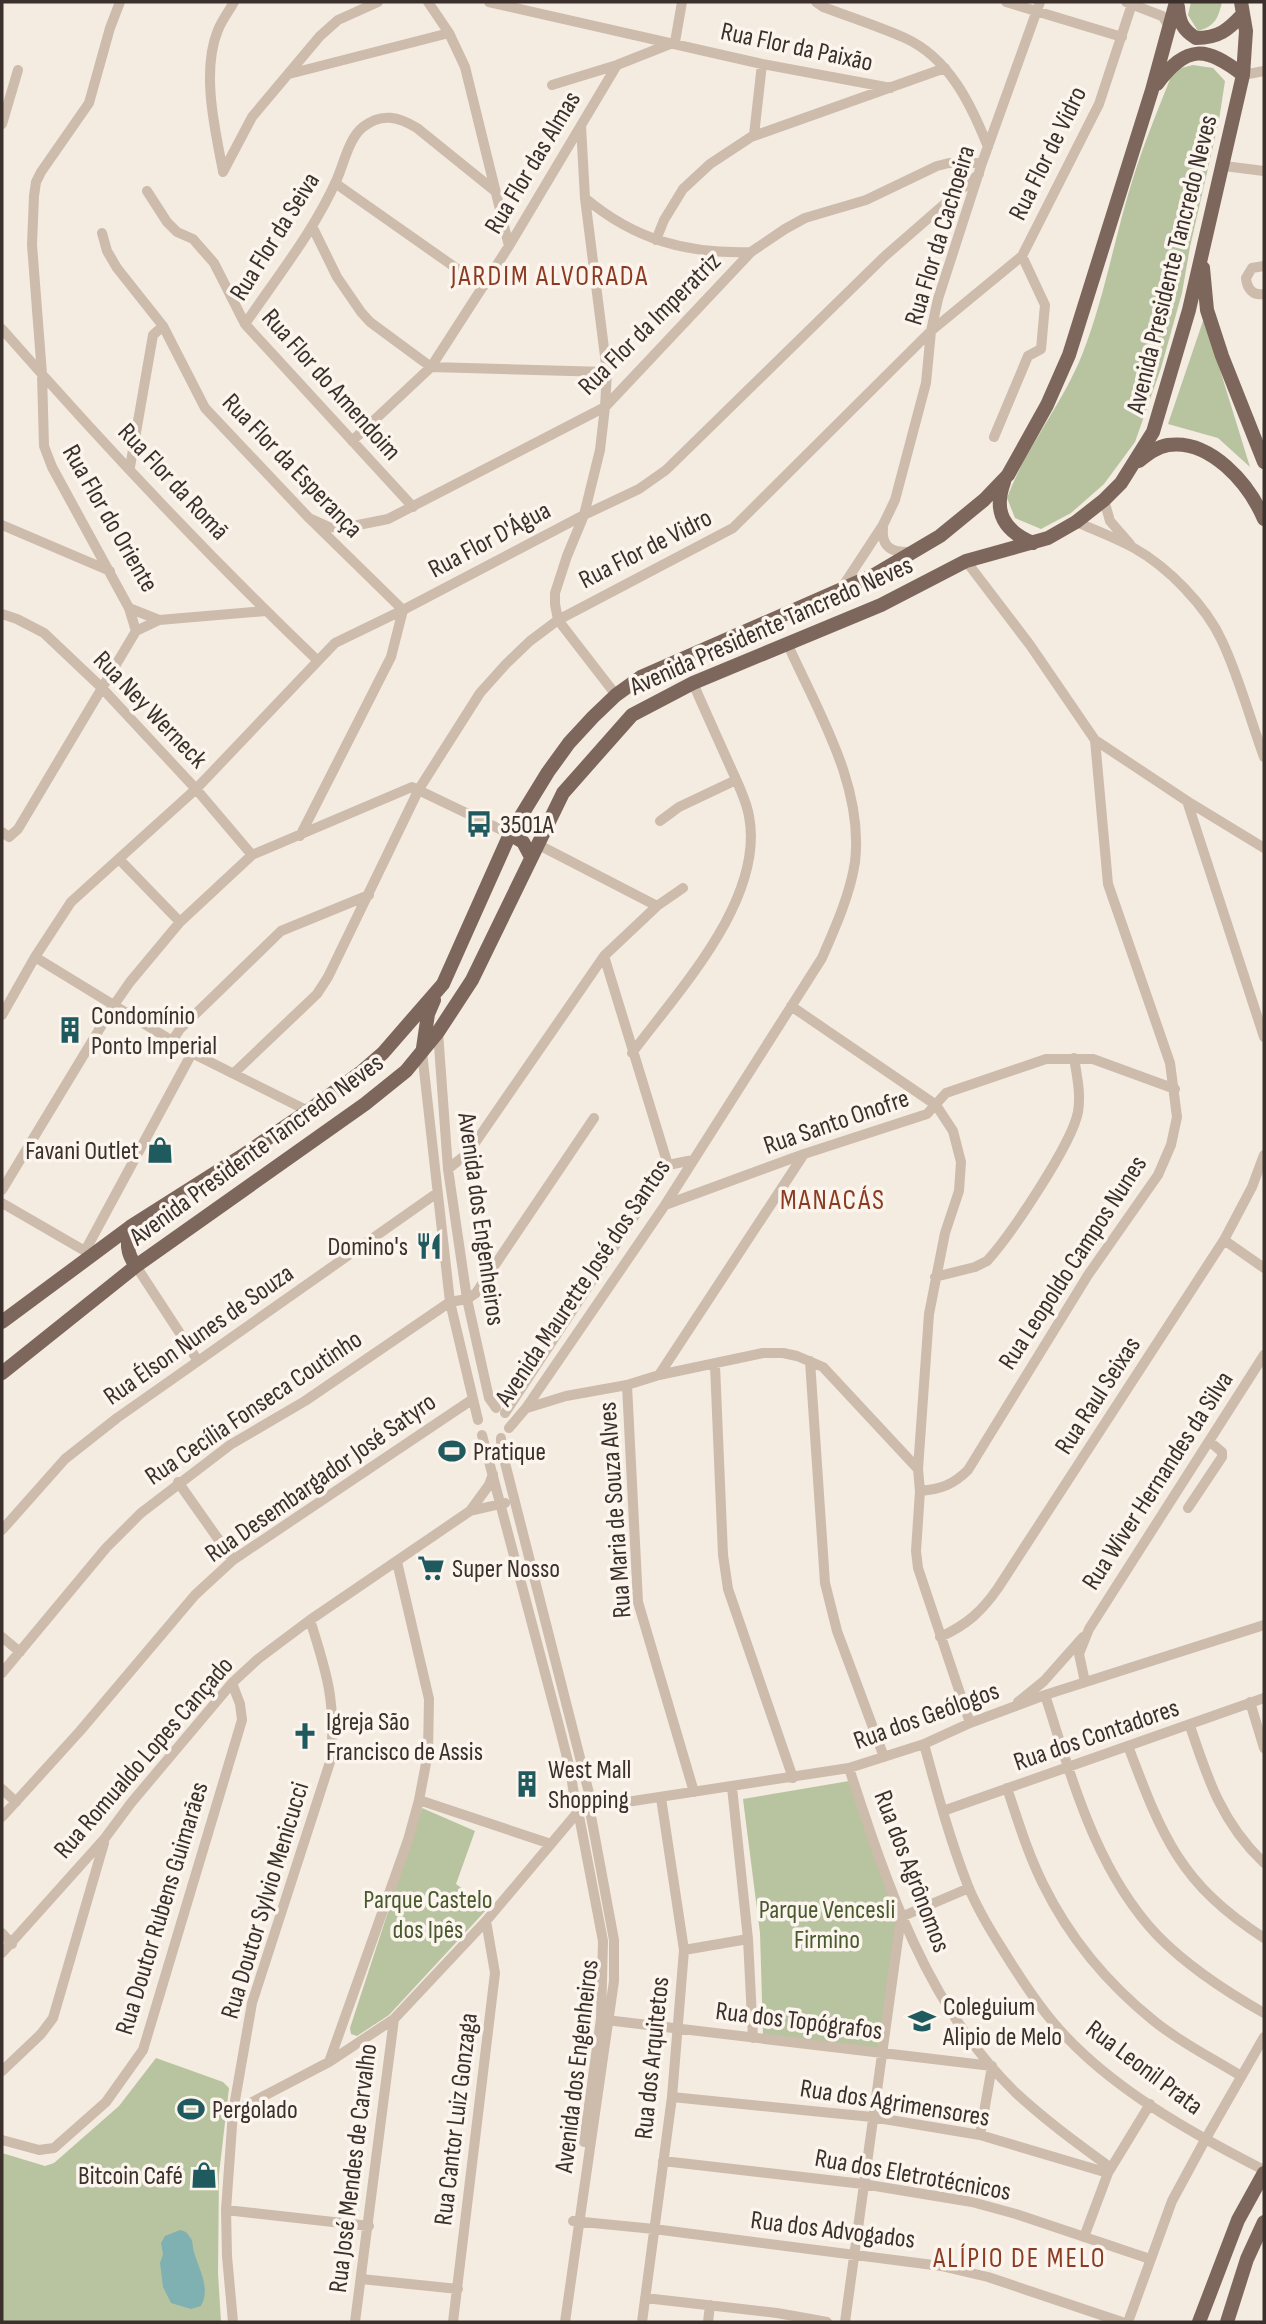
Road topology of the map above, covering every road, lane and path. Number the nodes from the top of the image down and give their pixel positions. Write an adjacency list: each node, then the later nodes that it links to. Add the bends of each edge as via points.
1 (120, 2): 53 (street, Rua Flor do Oriente, via 89,103 36,182 32,245)
2 (234, 2): 21 (street, via 218,31 212,70 211,106 223,172 253,117)
3 (378, 2): 21 (street, via 327,28)
4 (428, 2): 13 (street)
5 (489, 2): 15 (street, Rua Flor da Paixão)
6 (682, 2): 15 (street)
7 (816, 2): 18 (street, via 906,38)
8 (1006, 2): 10 (street)
9 (1129, 3): 12 (street); 14 (street, Rua Flor de Vidro)
10 (1038, 6): 14 (street); 29 (street, Rua Flor da Cachoeira)
11 (1242, 8): 12 (main road, via 1219,36 1196,38); 22 (main road, Avenida Presidente Tancredo Neves, via 1246,31)
12 (1172, 12): 25 (main road, Avenida Presidente Tancredo Neves)
13 (449, 33): 21 (street); 35 (street, via 465,67)
14 (1122, 37): 43 (street, Rua Flor de Vidro, via 1099,104)
15 (675, 42): 16 (street, Rua Flor da Paixão); 17 (street)
16 (762, 64): 24 (street, Rua Flor da Paixão); 28 (street)
17 (617, 65): 23 (street); 27 (street, Rua Flor das Almas)
18 (945, 68): 24 (street); 29 (street, via 975,113)
19 (18, 70): 26 (street)
20 (1264, 71): 22 (street)
21 (287, 75)
22 (1243, 75): 25 (main road, via 1214,55 1198,54 1174,63); 30 (main road, Avenida Presidente Tancredo Neves)
23 (552, 85)
24 (891, 88): 28 (street)
25 (1152, 90): 60 (main road, Avenida Presidente Tancredo Neves, via 1069,355)
26 (2, 124)
27 (581, 126): 36 (street); 40 (street, Rua Flor das Almas)
28 (754, 135): 39 (street, via 710,164 684,189)
29 (988, 147): 31 (street, Rua Flor da Cachoeira)
30 (1224, 166): 32 (street); 42 (main road, Avenida Presidente Tancredo Neves)
31 (980, 169): 41 (street, Rua Flor da Imperatriz, via 949,163 921,171 866,200 805,218); 50 (street, Rua Flor da Cachoeira); 63 (street, Rua Flor D'Água, via 667,470 639,489)
32 (1264, 171)
33 (335, 183): 35 (street, Rua Flor da Seiva, via 361,129 396,117 417,128); 37 (street, Rua Flor da Seiva); 45 (street)
34 (147, 191): 47 (street, Rua Flor do Amendoim, via 167,222 193,239 214,263)
35 (495, 191): 40 (street)
36 (586, 198): 39 (street, via 619,223); 52 (street)
37 (312, 226): 47 (street, Rua Flor da Seiva); 51 (street, via 337,277 361,312)
38 (102, 233): 48 (street, Rua Flor da Esperança, via 117,268)
39 (656, 240): 41 (street, via 717,253)
40 (509, 246): 45 (street, Rua Flor das Almas)
41 (751, 252): 54 (street, Rua Flor da Imperatriz)
42 (1203, 252): 57 (main road, via 1207,310); 58 (main road, Avenida Presidente Tancredo Neves, via 1162,406)
43 (1022, 256): 50 (street, Rua Flor de Vidro); 55 (street, via 1045,305 1041,349 1028,356)
44 (1264, 266): 46 (street, via 1252,268 1246,278 1249,290)
45 (483, 287): 51 (street, Rua Flor das Almas)
46 (1264, 294)
47 (245, 324): 56 (street, Rua Flor do Amendoim)
48 (163, 326): 59 (street, via 153,335); 64 (street, Rua Flor da Esperança, via 205,408)
49 (2, 329): 53 (street, Rua Flor da Romã)
50 (931, 331): 68 (street, Rua Flor da Cachoeira, via 926,383 895,500); 80 (street, Rua Flor de Vidro, via 733,528)
51 (431, 367): 52 (street); 56 (street, Rua Flor das Almas)
52 (607, 372): 54 (street)
53 (42, 374): 59 (street, Rua Flor da Romã); 73 (street, Rua Flor do Oriente, via 44,446)
54 (605, 407): 62 (street, Rua Flor da Imperatriz); 63 (street)
55 (994, 437)
56 (352, 441): 62 (street, Rua Flor do Amendoim)
57 (1264, 462)
58 (1134, 465): 61 (main road, Avenida Presidente Tancredo Neves); 65 (main road, via 1165,445 1200,450 1243,481)
59 (130, 467): 77 (street, Rua Flor da Romã)
60 (1008, 475): 69 (main road, via 999,499 1001,514 1013,532); 71 (main road, Avenida Presidente Tancredo Neves, via 984,500)
61 (1104, 500): 66 (main road, Avenida Presidente Tancredo Neves); 70 (street, via 1110,521)
62 (413, 507): 64 (street, Rua Flor da Imperatriz, via 388,519 343,528)
63 (584, 514): 76 (street, Rua Flor D'Água); 80 (street, via 555,593)
64 (309, 518): 76 (street, Rua Flor da Esperança)
65 (1264, 519)
66 (1076, 522): 69 (main road, Avenida Presidente Tancredo Neves); 70 (street)
67 (2, 524): 73 (street)
68 (883, 525): 71 (street, via 886,547 897,553); 74 (street, Rua Flor da Cachoeira)
69 (1033, 542): 72 (main road, Avenida Presidente Tancredo Neves)
70 (1135, 548): 88 (street, via 1187,591 1209,618 1222,641)
71 (915, 552): 74 (main road, Avenida Presidente Tancredo Neves)
72 (966, 561): 82 (main road, Avenida Presidente Tancredo Neves, via 881,605); 87 (street, Rua Leopoldo Campos Nunes)
73 (110, 571): 75 (street, Rua Flor do Oriente)
74 (840, 592): 86 (main road, Avenida Presidente Tancredo Neves, via 641,677)
75 (129, 608): 79 (street, Rua Flor do Oriente); 81 (street)
76 (403, 610): 83 (street, Rua Flor D'Água, via 335,643); 96 (street, via 391,657)
77 (266, 611): 79 (street, Rua Flor do Oriente); 83 (street, Rua Flor da Romã)
78 (2, 614): 85 (street, Rua Ney Werneck, via 44,633)
79 (159, 620): 81 (street)
80 (558, 620): 86 (street); 91 (street, Rua Flor de Vidro, via 530,641 480,692)
81 (136, 631): 85 (street)
82 (788, 645): 84 (main road, Avenida Presidente Tancredo Neves); 109 (street, Avenida Maurette José dos Santos, via 836,752 851,798 855,837 855,863 835,927 822,958)
83 (317, 660): 90 (street, Rua Flor D'Água)
84 (693, 684): 89 (street); 98 (main road, Avenida Presidente Tancredo Neves, via 632,715 563,793)
85 (101, 687): 90 (street, Rua Ney Werneck); 94 (street, via 18,830 9,837)
86 (616, 695): 95 (main road, Avenida Presidente Tancredo Neves, via 569,743)
87 (1095, 740): 92 (street); 119 (street, Rua Leopoldo Campos Nunes, via 1108,884 1170,1063)
88 (1264, 757)
89 (736, 780): 93 (street); 116 (street, via 749,813 752,839 734,909)
90 (196, 789): 99 (street, Rua Ney Werneck); 100 (street, Rua Flor D'Água)
91 (419, 789): 95 (street); 96 (street, via 403,790); 102 (street, Rua Flor de Vidro)
92 (1187, 801): 97 (street); 112 (street)
93 (660, 821)
94 (2, 832)
95 (510, 834): 98 (main road); 107 (main road, Avenida Presidente Tancredo Neves)
96 (300, 836): 99 (street)
97 (1264, 848)
98 (534, 851): 103 (street); 111 (main road, Avenida Presidente Tancredo Neves, via 472,980)
99 (252, 855): 104 (street)
100 (119, 859): 104 (street); 106 (street, Rua Flor D'Água, via 71,902)
101 (683, 888): 103 (street)
102 (369, 895): 113 (street, via 281,932); 118 (street, Rua Flor de Vidro, via 317,994)
103 (657, 906): 105 (street)
104 (180, 922): 108 (street)
105 (604, 956): 116 (street); 127 (street, via 468,1153)
106 (35, 957): 108 (street); 110 (street, Rua Flor D'Água)
107 (443, 984): 114 (main road, via 428,1014); 121 (main road, Avenida Presidente Tancredo Neves, via 383,1053)
108 (114, 1005): 113 (street); 128 (street)
109 (791, 1006): 120 (street); 125 (street, Avenida Maurette José dos Santos)
110 (2, 1015)
111 (438, 1032): 114 (main road, Avenida Presidente Tancredo Neves); 127 (street, Avenida dos Engenheiros)
112 (1264, 1037)
113 (172, 1041): 115 (street)
114 (422, 1052): 129 (street, Avenida dos Engenheiros); 135 (main road, Avenida Presidente Tancredo Neves, via 365,1104)
115 (192, 1053): 118 (street); 134 (street)
116 (632, 1053): 126 (street)
117 (1074, 1058): 119 (street, Rua Santo Onofre, via 1093,1059); 120 (street, Rua Santo Onofre, via 1046,1059 1021,1067 946,1093); 137 (street, via 1080,1097 1077,1116 1045,1179 987,1261)
118 (234, 1073): 121 (street)
119 (1174, 1089): 162 (street, Rua Leopoldo Campos Nunes, via 1177,1117 1158,1175 1088,1275 968,1470 941,1489)
120 (936, 1105): 123 (street, Rua Santo Onofre, via 927,1114); 137 (street, via 953,1131 961,1162 959,1191)
121 (308, 1111): 132 (main road, Avenida Presidente Tancredo Neves)
122 (594, 1118): 138 (street, via 485,1282)
123 (804, 1154): 131 (street, Rua Santo Onofre); 146 (street)
124 (1264, 1155): 133 (street, Rua Raul Seixas)
125 (692, 1160): 126 (street, Avenida Maurette José dos Santos); 131 (street, Avenida Maurette José dos Santos)
126 (668, 1165): 147 (street, Avenida Maurette José dos Santos)
127 (448, 1169): 138 (street, Avenida dos Engenheiros)
128 (2, 1190)
129 (436, 1194): 139 (street, Avenida dos Engenheiros); 141 (street, Rua Élson Nunes de Souza)
130 (2, 1203): 134 (street)
131 (665, 1205): 149 (street, Avenida Maurette José dos Santos)
132 (130, 1227): 134 (main road, Avenida Presidente Tancredo Neves); 135 (main road, via 127,1245)
133 (1224, 1240): 136 (street); 174 (street, Rua Raul Seixas, via 986,1605 968,1623)
134 (87, 1254): 140 (main road, Avenida Presidente Tancredo Neves)
135 (136, 1266): 141 (street); 145 (main road, Avenida Presidente Tancredo Neves)
136 (1264, 1268)
137 (936, 1277): 159 (street, via 929,1314)
138 (467, 1299): 139 (street, Rua Cecília Fonseca Coutinho); 153 (street, Avenida dos Engenheiros, via 489,1398)
139 (450, 1302): 151 (street, Avenida dos Engenheiros); 161 (street, Rua Cecília Fonseca Coutinho)
140 (2, 1322)
141 (198, 1361): 167 (street, Rua Élson Nunes de Souza, via 65,1459)
142 (810, 1361): 144 (street, via 763,1353); 159 (street, via 834,1377); 190 (street, via 825,1583 837,1631)
143 (1262, 1362): 158 (street, Rua Wiver Hernandes da Silva)
144 (715, 1365): 146 (street); 193 (street, via 728,1590)
145 (2, 1373)
146 (659, 1375): 148 (street)
147 (527, 1380): 149 (street); 153 (street, Avenida Maurette José dos Santos)
148 (627, 1385): 150 (street); 197 (street, Rua Maria de Souza Alves, via 638,1602)
149 (539, 1387): 150 (street); 152 (street, Avenida Maurette José dos Santos)
150 (566, 1396): 152 (street)
151 (473, 1399): 154 (street, Avenida dos Engenheiros); 168 (street, Rua Desembargador José Satyro)
152 (526, 1408): 155 (street, Avenida Maurette José dos Santos)
153 (500, 1410): 154 (street, via 483,1412); 155 (street)
154 (478, 1420): 156 (street)
155 (509, 1429): 157 (street)
156 (482, 1435): 157 (street, via 491,1440); 160 (street, Avenida dos Engenheiros)
157 (501, 1438): 163 (street, Avenida dos Engenheiros)
158 (1209, 1441): 165 (street, via 1222,1457); 172 (street, Rua Wiver Hernandes da Silva)
159 (918, 1469): 162 (street)
160 (493, 1474): 164 (street, Avenida dos Engenheiros); 166 (street, Rua Romualdo Lopes Cançado)
161 (178, 1482): 168 (street); 175 (street, Rua Cecília Fonseca Coutinho, via 106,1548)
162 (920, 1491): 174 (street, via 918,1568)
163 (513, 1501): 164 (street, Rua Romualdo Lopes Cançado); 187 (street, Avenida dos Engenheiros)
164 (501, 1504): 166 (street, Rua Romualdo Lopes Cançado); 189 (street, Avenida dos Engenheiros)
165 (1188, 1508)
166 (470, 1511): 169 (street, Rua Romualdo Lopes Cançado)
167 (2, 1530)
168 (233, 1560): 200 (street, Rua Desembargador José Satyro, via 195,1595)
169 (397, 1562): 170 (street, Rua Romualdo Lopes Cançado); 199 (street, via 429,1699 428,1753)
170 (310, 1620): 178 (street, Rua Romualdo Lopes Cançado); 231 (street, Rua Doutor Sylvio Menicucci, via 329,1680 334,1726 331,1759 252,2003)
171 (1264, 1625): 177 (street, Rua dos Geólogos)
172 (1089, 1629): 177 (street, Rua Wiver Hernandes da Silva, via 1079,1654); 182 (street, Rua Wiver Hernandes da Silva, via 1044,1681)
173 (2, 1637): 175 (street)
174 (940, 1637): 183 (street)
175 (20, 1652): 176 (street, Rua Cecília Fonseca Coutinho)
176 (2, 1673)
177 (1085, 1682): 179 (street, Rua dos Geólogos)
178 (232, 1684): 206 (street, Rua Romualdo Lopes Cançado); 234 (street, Rua Doutor Rubens Guimarães, via 242,1720 143,2050 106,2102 54,2148 44,2151)
179 (1045, 1695): 182 (street, Rua dos Geólogos); 191 (street)
180 (1264, 1698): 181 (street, Rua dos Contadores)
181 (1250, 1702): 184 (street, Rua dos Contadores); 188 (street)
182 (1010, 1709): 183 (street, Rua dos Geólogos)
183 (970, 1723): 185 (street, Rua dos Geólogos)
184 (1190, 1726): 186 (street, Rua dos Contadores); 208 (street, via 1217,1801 1245,1845)
185 (924, 1744): 190 (street, Rua dos Geólogos); 202 (street, Rua Leonil Prata)
186 (1128, 1746): 191 (street, Rua dos Contadores); 213 (street, via 1180,1863 1206,1894)
187 (578, 1748): 189 (street); 201 (street, Avenida dos Engenheiros)
188 (1264, 1748)
189 (565, 1752): 201 (street, Avenida dos Engenheiros)
190 (884, 1757): 192 (street, Rua dos Geólogos)
191 (1069, 1767): 195 (street, Rua dos Contadores); 218 (street, via 1094,1835 1134,1907 1193,1967)
192 (849, 1768): 193 (street, Rua dos Geólogos); 210 (street, Rua dos Agrônomos)
193 (793, 1778): 194 (street, Rua dos Geólogos)
194 (732, 1787): 197 (street, Rua dos Geólogos); 214 (street)
195 (1007, 1788): 202 (street, Rua dos Contadores); 228 (street, via 1043,1884 1079,1945 1155,2022)
196 (2, 1789): 200 (street)
197 (694, 1792): 198 (street, Rua dos Geólogos)
198 (661, 1798): 201 (street, Rua dos Geólogos); 216 (street, Rua dos Arquitetos)
199 (419, 1800): 207 (street); 225 (street)
200 (16, 1802): 203 (street, Rua Desembargador José Satyro)
201 (585, 1810): 204 (street); 205 (street, Avenida dos Engenheiros); 220 (street, Avenida dos Engenheiros, via 614,1940 614,1981)
202 (943, 1811): 209 (street, Rua Leonil Prata)
203 (2, 1817)
204 (564, 1829): 205 (street); 207 (street)
205 (583, 1834): 220 (street, Avenida dos Engenheiros, via 603,1941)
206 (105, 1838): 215 (street, Rua Romualdo Lopes Cançado); 227 (street, via 53,2018)
207 (551, 1844): 211 (street)
208 (1264, 1863)
209 (969, 1888): 210 (street); 230 (street, Rua Leonil Prata, via 1009,1960 1054,2023 1104,2071)
210 (901, 1917): 224 (street); 226 (street, Rua dos Agrônomos, via 943,1998)
211 (486, 1922): 219 (street); 249 (street, Rua Cantor Luiz Gonzaga, via 495,1973)
212 (2, 1933): 215 (street)
213 (1264, 1938)
214 (748, 1939): 216 (street); 223 (street)
215 (12, 1944): 217 (street, Rua Romualdo Lopes Cançado)
216 (684, 1950): 221 (street, Rua dos Arquitetos)
217 (2, 1953)
218 (1264, 2013)
219 (394, 2019): 225 (street); 243 (street, Rua José Mendes de Carvalho)
220 (605, 2020): 221 (street, Rua dos Topógrafos); 241 (street, Avenida dos Engenheiros)
221 (679, 2028): 223 (street, Rua dos Topógrafos); 229 (street, Rua dos Arquitetos)
222 (1264, 2037): 228 (street)
223 (753, 2038): 224 (street, Rua dos Topógrafos)
224 (881, 2053): 226 (street, Rua dos Topógrafos); 232 (street)
225 (329, 2062): 231 (street)
226 (992, 2066): 233 (street); 237 (street, Rua dos Agrônomos, via 1014,2091)
227 (2, 2071)
228 (1241, 2076): 235 (street)
229 (672, 2097): 232 (street, Rua dos Agrimensores); 236 (street, Rua dos Arquitetos)
230 (1150, 2104): 235 (street, Rua Leonil Prata); 237 (street)
231 (233, 2112): 240 (street, Rua Doutor Sylvio Menicucci)
232 (872, 2117): 233 (street, Rua dos Agrimensores); 239 (street)
233 (980, 2135): 237 (street, Rua dos Agrimensores)
234 (2, 2140)
235 (1205, 2140): 238 (street, Rua Leonil Prata); 247 (street, via 1172,2201)
236 (663, 2161): 239 (street, Rua dos Eletrotécnicos); 244 (street, Rua dos Arquitetos)
237 (1109, 2171): 245 (street)
238 (1264, 2172): 264 (main road, via 1238,2220)
239 (863, 2184): 245 (street, Rua dos Eletrotécnicos, via 972,2202); 246 (street)
240 (226, 2210): 243 (street); 253 (street, Rua Doutor Sylvio Menicucci)
241 (576, 2221): 244 (street, Rua dos Advogados); 256 (street, Avenida dos Engenheiros); 257 (street, Avenida dos Engenheiros)
242 (1264, 2221): 265 (main road)
243 (369, 2226): 248 (street, Rua José Mendes de Carvalho)
244 (654, 2229): 246 (street, Rua dos Advogados); 250 (street, Rua dos Arquitetos)
245 (1084, 2237): 247 (street, Rua dos Eletrotécnicos)
246 (854, 2255): 261 (street); 262 (street, Rua dos Advogados, via 988,2277)
247 (1150, 2259): 263 (street)
248 (361, 2279): 249 (street); 254 (street, Rua José Mendes de Carvalho)
249 (458, 2289): 255 (street, Rua Cantor Luiz Gonzaga)
250 (645, 2298): 251 (street); 258 (street, Rua dos Arquitetos)
251 (710, 2305): 252 (street); 259 (street)
252 (776, 2318): 260 (street)
253 (233, 2322)
254 (355, 2322)
255 (453, 2322)
256 (559, 2322)
257 (565, 2322)
258 (642, 2322)
259 (708, 2322)
260 (827, 2322)
261 (845, 2322)
262 (1122, 2322)
263 (1128, 2322)
264 (1199, 2322)
265 (1227, 2322)

